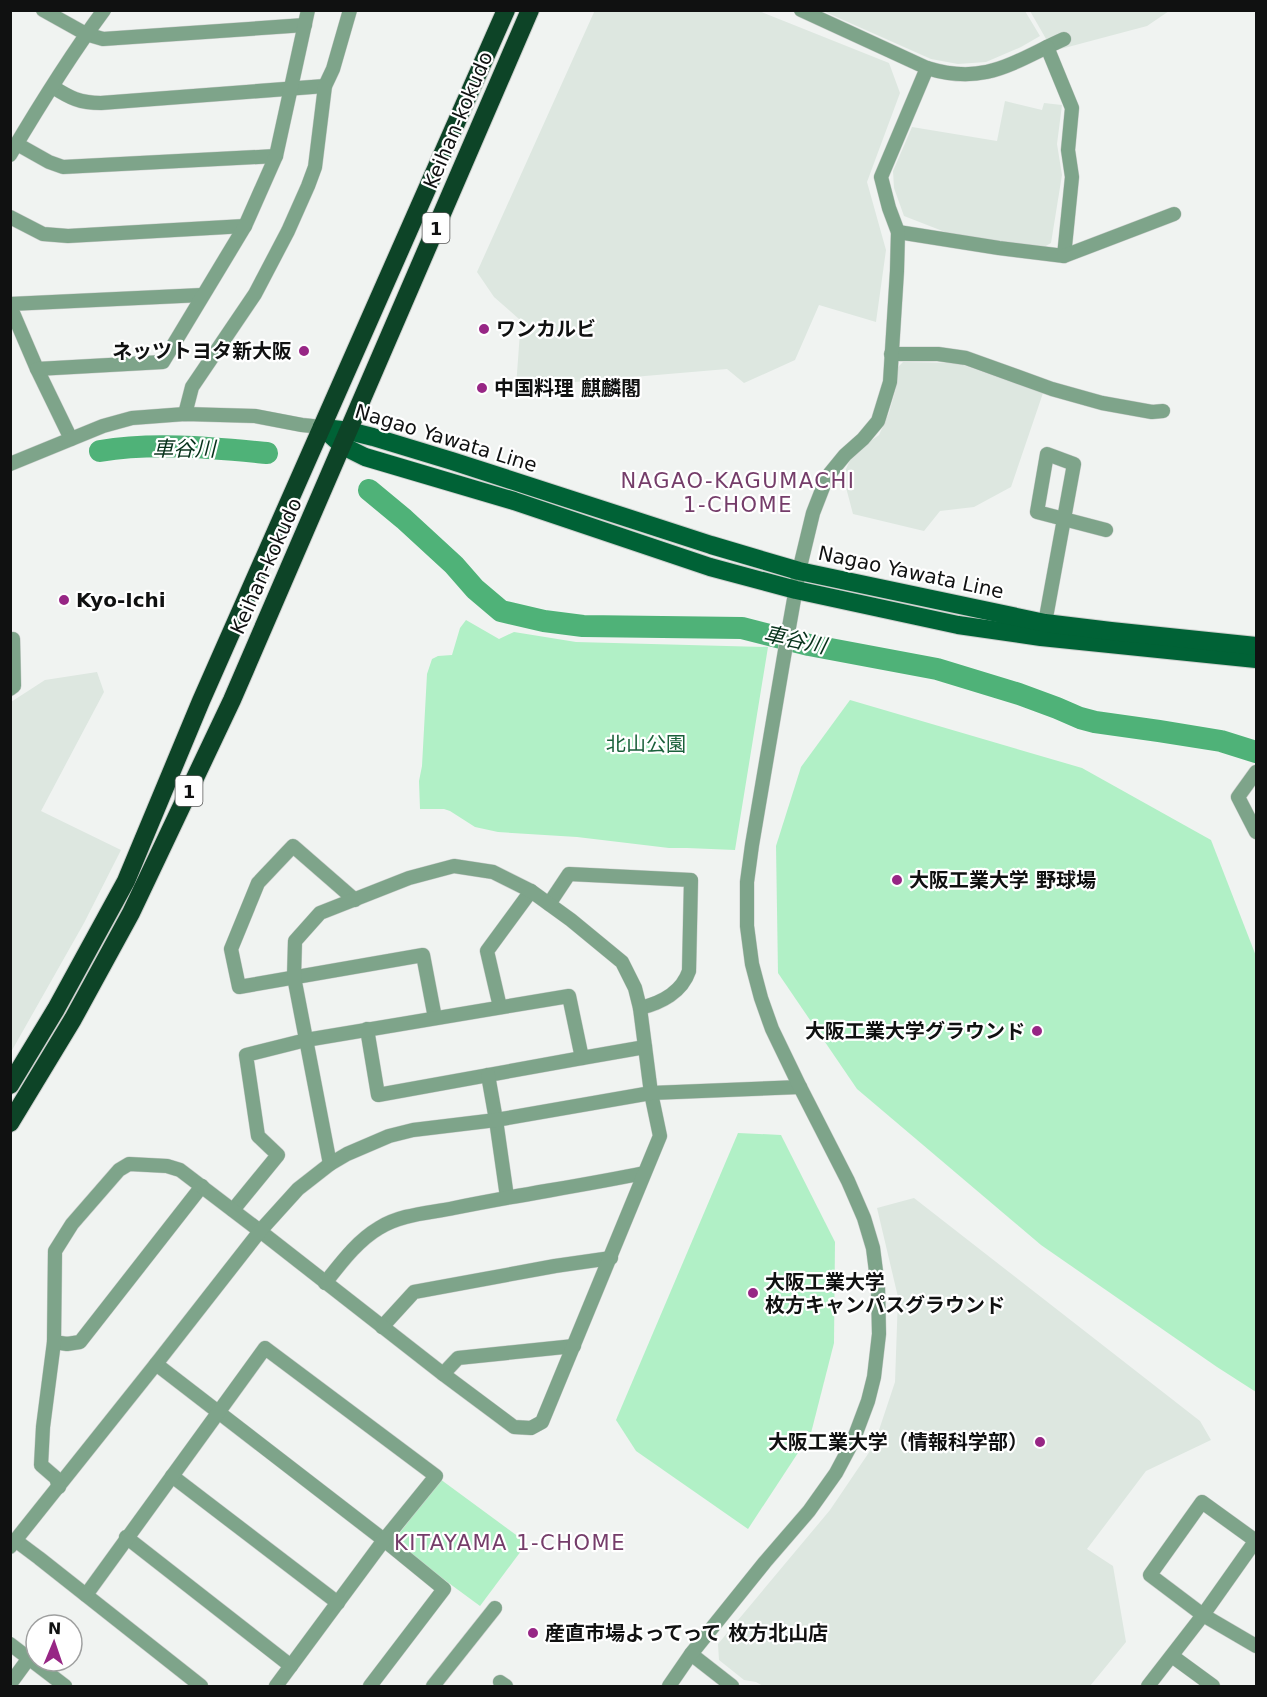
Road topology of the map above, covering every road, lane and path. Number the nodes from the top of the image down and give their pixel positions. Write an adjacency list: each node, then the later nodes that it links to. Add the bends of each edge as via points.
1 (43, 10): 9 (street)
2 (104, 10): 9 (street)
3 (308, 10): 8 (street)
4 (350, 10): 13 (street)
5 (506, 10): 29 (highway, Keihan-kokudo / 1)
6 (530, 10): 30 (highway, Keihan-kokudo / 1)
7 (801, 10): 12 (street)
8 (305, 25): 9 (street, via 103,39); 15 (street)
9 (86, 34): 14 (street)
10 (1064, 39): 11 (street)
11 (1047, 46): 12 (street, via 994,71 965,75); 22 (street, via 1072,108 1068,150 1072,177)
12 (927, 68): 21 (street, via 881,177)
13 (325, 86): 15 (street); 28 (street, via 315,167 308,186 255,294 192,387)
14 (53, 87): 15 (street, via 84,103); 16 (street)
15 (291, 88): 17 (street)
16 (14, 150): 17 (street, via 63,167)
17 (276, 156): 20 (street)
18 (1174, 214): 22 (street)
19 (10, 217): 20 (street, via 43,234 68,236)
20 (244, 226): 23 (street)
21 (898, 232): 22 (street); 25 (street)
22 (1065, 256)
23 (202, 295): 24 (street); 26 (street, via 163,362)
24 (10, 305): 26 (street)
25 (891, 354): 27 (street, via 966,358 1102,403); 35 (street, via 890,382 878,421 827,477 813,513)
26 (37, 369): 31 (street)
27 (1163, 411)
28 (185, 414): 29 (street, via 255,416); 31 (street, via 132,418)
29 (322, 427): 30 (main road, Nagao Yawata Line); 56 (highway, Keihan-kokudo / 1, via 126,881)
30 (346, 438): 35 (main road, Nagao Yawata Line, via 452,461); 36 (main road, Nagao Yawata Line, via 365,457 514,501 710,567); 60 (highway, Keihan-kokudo / 1, via 232,700 131,913)
31 (71, 439): 32 (street)
32 (14, 459)
33 (1065, 520): 33 (street, via 1074,464 1047,454 1037,512); 34 (street); 37 (street)
34 (1106, 530)
35 (799, 571): 36 (street); 37 (main road, Nagao Yawata Line)
36 (796, 590): 40 (main road, Nagao Yawata Line, via 968,627); 57 (street, via 752,845 747,926 760,998)
37 (1045, 622): 39 (main road, Nagao Yawata Line)
38 (13, 639): 41 (street, via 14,686)
39 (1257, 646)
40 (1257, 659)
41 (10, 689)
42 (1257, 772): 43 (street, via 1238,797)
43 (1257, 832)
44 (531, 891): 45 (street, via 493,872 454,866 409,878); 46 (street); 48 (street, via 487,951)
45 (355, 900): 47 (street, via 320,914 295,940); 47 (street, via 293,846 258,883 231,949 239,987)
46 (549, 904): 49 (street, via 622,962); 49 (street, via 569,874 692,880 689,971 685,983 663,1000)
47 (294, 977): 50 (street, via 423,955); 52 (street)
48 (500, 1007): 50 (street); 54 (street, via 569,996)
49 (640, 1008): 53 (street)
50 (435, 1018): 51 (street)
51 (367, 1029): 52 (street); 55 (street, via 378,1095)
52 (306, 1040): 61 (street); 65 (street, via 246,1055 258,1136 278,1155)
53 (645, 1047): 54 (street); 58 (street)
54 (582, 1058): 55 (street)
55 (488, 1076): 59 (street)
56 (10, 1085)
57 (800, 1087): 58 (street); 88 (street, via 848,1181 873,1248 879,1334 874,1377 868,1401 836,1473)
58 (651, 1093): 59 (street); 62 (street, via 660,1136)
59 (496, 1120): 61 (street, via 389,1136); 64 (street)
60 (10, 1123)
61 (330, 1164): 66 (street, via 298,1189)
62 (644, 1173): 64 (street); 67 (street)
63 (202, 1186): 65 (street); 70 (street, via 80,1342); 70 (street, via 167,1166 129,1164 119,1170 72,1224 55,1251)
64 (507, 1197): 68 (street, via 397,1219 351,1250)
65 (233, 1210): 66 (street)
66 (260, 1231): 68 (street); 72 (street)
67 (611, 1258): 69 (street, via 414,1292); 71 (street)
68 (325, 1283): 69 (street)
69 (382, 1327): 73 (street)
70 (54, 1342): 76 (street, via 41,1465)
71 (574, 1346): 73 (street, via 458,1358); 73 (street, via 542,1422 531,1428 514,1427)
72 (156, 1364): 74 (street); 76 (street)
73 (443, 1374)
74 (218, 1413): 75 (street); 78 (street); 78 (street, via 265,1348 436,1476)
75 (172, 1476): 77 (street); 82 (street)
76 (59, 1486): 80 (street)
77 (126, 1537): 81 (street); 91 (street)
78 (384, 1540): 82 (street); 97 (street, via 444,1589)
79 (1256, 1540): 84 (street); 84 (street, via 1203,1502 1150,1575)
80 (13, 1544): 81 (street)
81 (86, 1595): 95 (street)
82 (338, 1603): 91 (street)
83 (495, 1608): 98 (street)
84 (1203, 1615): 86 (street); 89 (street)
85 (10, 1644): 87 (street)
86 (1257, 1646)
87 (24, 1654)
88 (691, 1654): 99 (street); 100 (street)
89 (1172, 1656): 101 (street); 102 (street)
90 (24, 1665): 93 (street)
91 (291, 1666): 96 (street)
92 (48, 1673): 94 (street)
93 (10, 1684)
94 (65, 1686)
95 (201, 1686)
96 (276, 1686)
97 (370, 1686)
98 (433, 1686)
99 (669, 1686)
100 (732, 1686)
101 (1148, 1686)
102 (1213, 1686)

